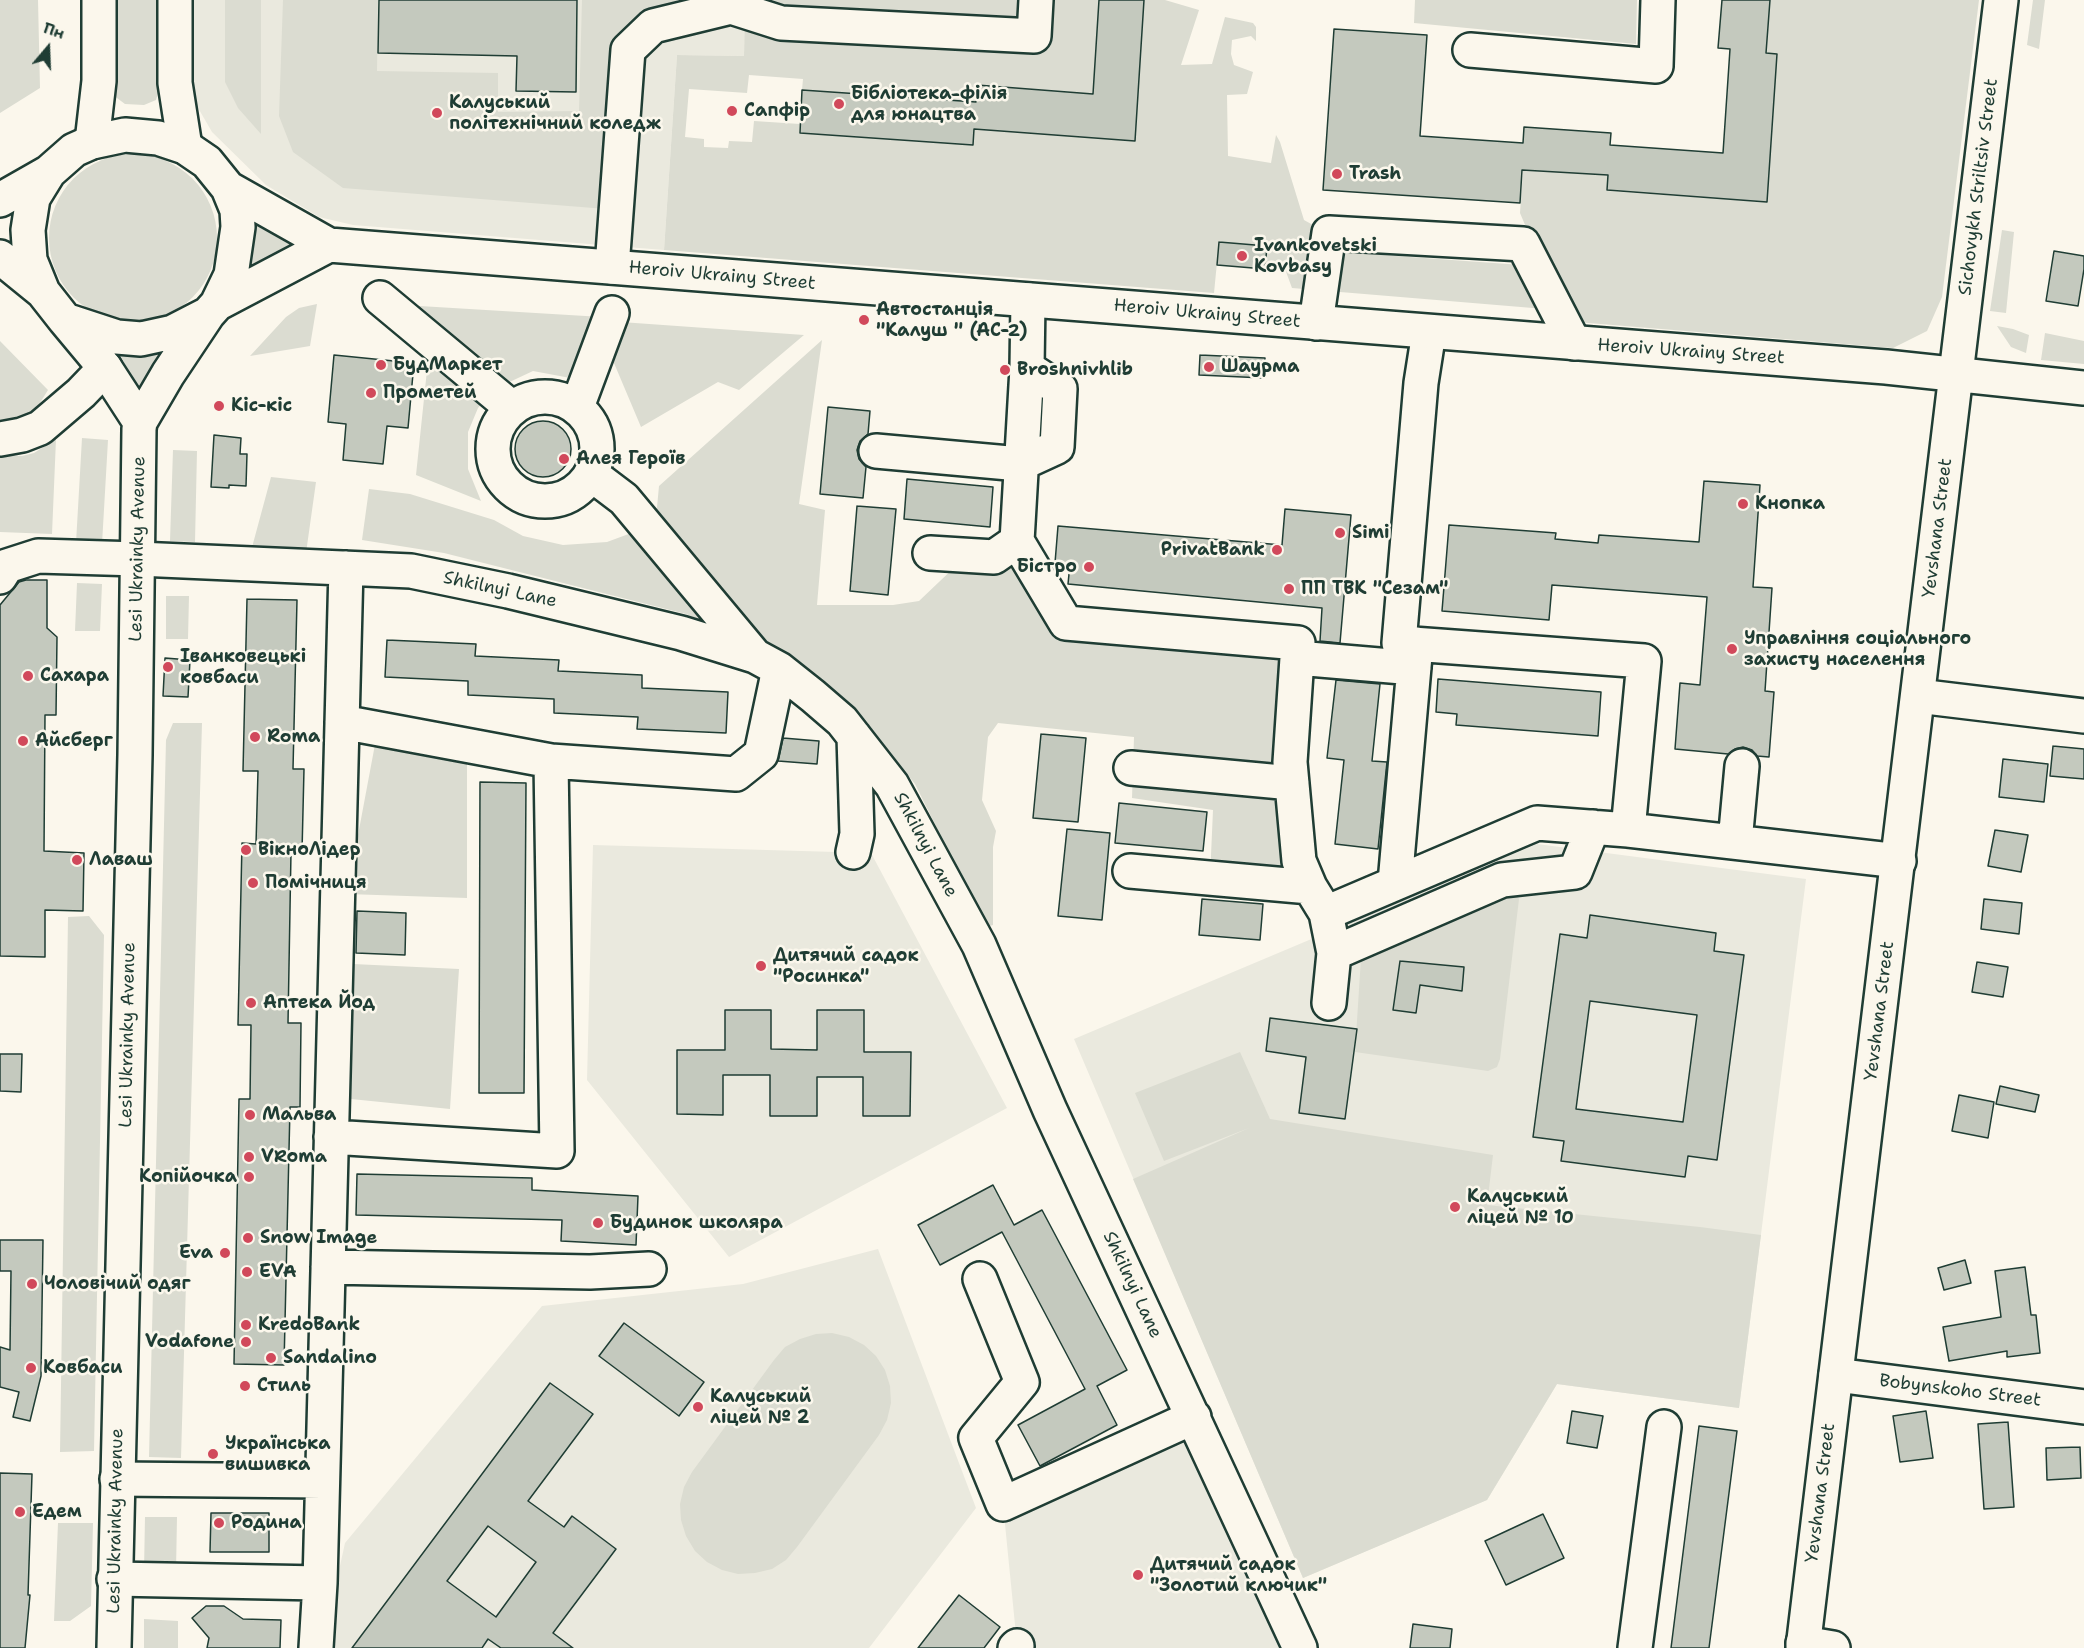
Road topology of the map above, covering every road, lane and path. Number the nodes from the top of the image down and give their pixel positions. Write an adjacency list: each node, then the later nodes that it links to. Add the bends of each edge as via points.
1 (99, 0): 8 (main road, via 99,81)
2 (176, 0): 9 (main road, via 175,83)
3 (1036, 0): 6 (main road, via 1034,36 781,23)
4 (1658, 0): 7 (main road, via 1656,66)
5 (2001, 0): 26 (main road, Sichovykh Striltsiv Street)
6 (733, 3): 15 (main road, via 653,26 628,50)
7 (1470, 50)
8 (92, 142): 9 (main road, via 125,135 158,138); 10 (main road, via 74,150)
9 (185, 147): 11 (main road, via 207,162)
10 (48, 172): 12 (main road); 16 (main road, via 33,198 28,230 30,260)
11 (228, 188): 13 (main road, Heroiv Ukrainy Street); 19 (main road, via 237,210 238,228 231,275)
12 (0, 200)
13 (329, 244): 15 (main road, Heroiv Ukrainy Street); 19 (main road)
14 (0, 257): 16 (main road)
15 (612, 267): 18 (main road, Heroiv Ukrainy Street)
16 (43, 292): 21 (main road)
17 (380, 298): 29 (main road)
18 (1028, 300): 22 (main road, Heroiv Ukrainy Street); 33 (main road)
19 (213, 309): 21 (main road, via 173,332 141,339 117,337); 30 (main road, Lesi Ukrainky Avenue)
20 (612, 313): 28 (main road)
21 (65, 320): 25 (main road)
22 (1317, 323): 23 (main road, Heroiv Ukrainy Street); 24 (main road, via 1329,233 1523,244)
23 (1429, 332): 24 (main road, Heroiv Ukrainy Street); 40 (main road, via 1421,383 1399,643)
24 (1574, 343): 26 (main road, Heroiv Ukrainy Street)
25 (105, 368): 30 (main road); 31 (main road, via 40,428)
26 (1956, 374): 27 (main road, Heroiv Ukrainy Street); 43 (main road, Yevshana Street)
27 (2084, 388)
28 (577, 407): 29 (main road, via 564,400 537,397); 34 (main road, via 587,418 595,438 596,460)
29 (512, 408): 34 (main road, via 502,418 493,444 498,473 512,489 533,500 550,501 580,487)
30 (140, 422): 37 (main road, Lesi Ukrainky Avenue)
31 (0, 439)
32 (876, 451): 33 (main road)
33 (1020, 465): 35 (main road)
34 (591, 474): 42 (main road, via 624,499)
35 (1017, 541): 36 (main road, via 994,557); 41 (main road, via 1066,623 1298,644)
36 (930, 553)
37 (138, 558): 38 (main road, Shkilnyi Lane); 39 (main road, Shkilnyi Lane, via 38,556 7,566); 69 (main road, Lesi Ukrainky Avenue)
38 (346, 568): 42 (main road, Shkilnyi Lane, via 411,571 508,591 681,633); 45 (main road)
39 (0, 577)
40 (1415, 656): 41 (main road); 52 (main road, via 1644,661); 57 (main road)
41 (1297, 658): 50 (main road)
42 (767, 663): 46 (main road, Shkilnyi Lane, via 842,721); 47 (main road, via 760,754 736,774)
43 (1918, 696): 44 (main road); 55 (main road, Yevshana Street)
44 (2084, 716)
45 (342, 722): 47 (main road); 61 (main road)
46 (854, 736): 54 (main road, via 857,834); 67 (main road, Shkilnyi Lane, via 892,785 979,945 1050,1110)
47 (551, 761): 61 (main road, via 557,1152)
48 (1742, 766): 53 (main road)
49 (1131, 768): 50 (main road)
50 (1292, 783): 58 (main road, via 1299,861)
51 (1593, 827): 52 (main road); 57 (main road, via 1537,823); 59 (main road, via 1575,872 1502,880)
52 (1628, 830): 53 (main road)
53 (1735, 842): 55 (main road)
54 (853, 852)
55 (1899, 861): 65 (main road, Yevshana Street)
56 (1130, 871): 58 (main road)
57 (1395, 884): 58 (main road)
58 (1318, 900): 59 (main road)
59 (1334, 953): 60 (main road)
60 (1329, 1003)
61 (332, 1137): 62 (main road)
62 (328, 1267): 63 (main road, via 590,1272); 70 (main road)
63 (649, 1269)
64 (980, 1279): 67 (main road, via 1022,1382 976,1438 1003,1504)
65 (1836, 1375): 66 (main road, Bobynskoho Street); 73 (main road, Yevshana Street)
66 (2084, 1407)
67 (1194, 1417): 76 (main road, Shkilnyi Lane)
68 (1665, 1427): 77 (main road)
69 (117, 1479): 70 (main road); 71 (main road, Lesi Ukrainky Avenue)
70 (322, 1482): 72 (main road)
71 (114, 1579): 72 (main road); 74 (main road, Lesi Ukrainky Avenue)
72 (320, 1583): 75 (main road)
73 (1813, 1646)
74 (114, 1648)
75 (316, 1648)
76 (1300, 1648)
77 (1635, 1648)

